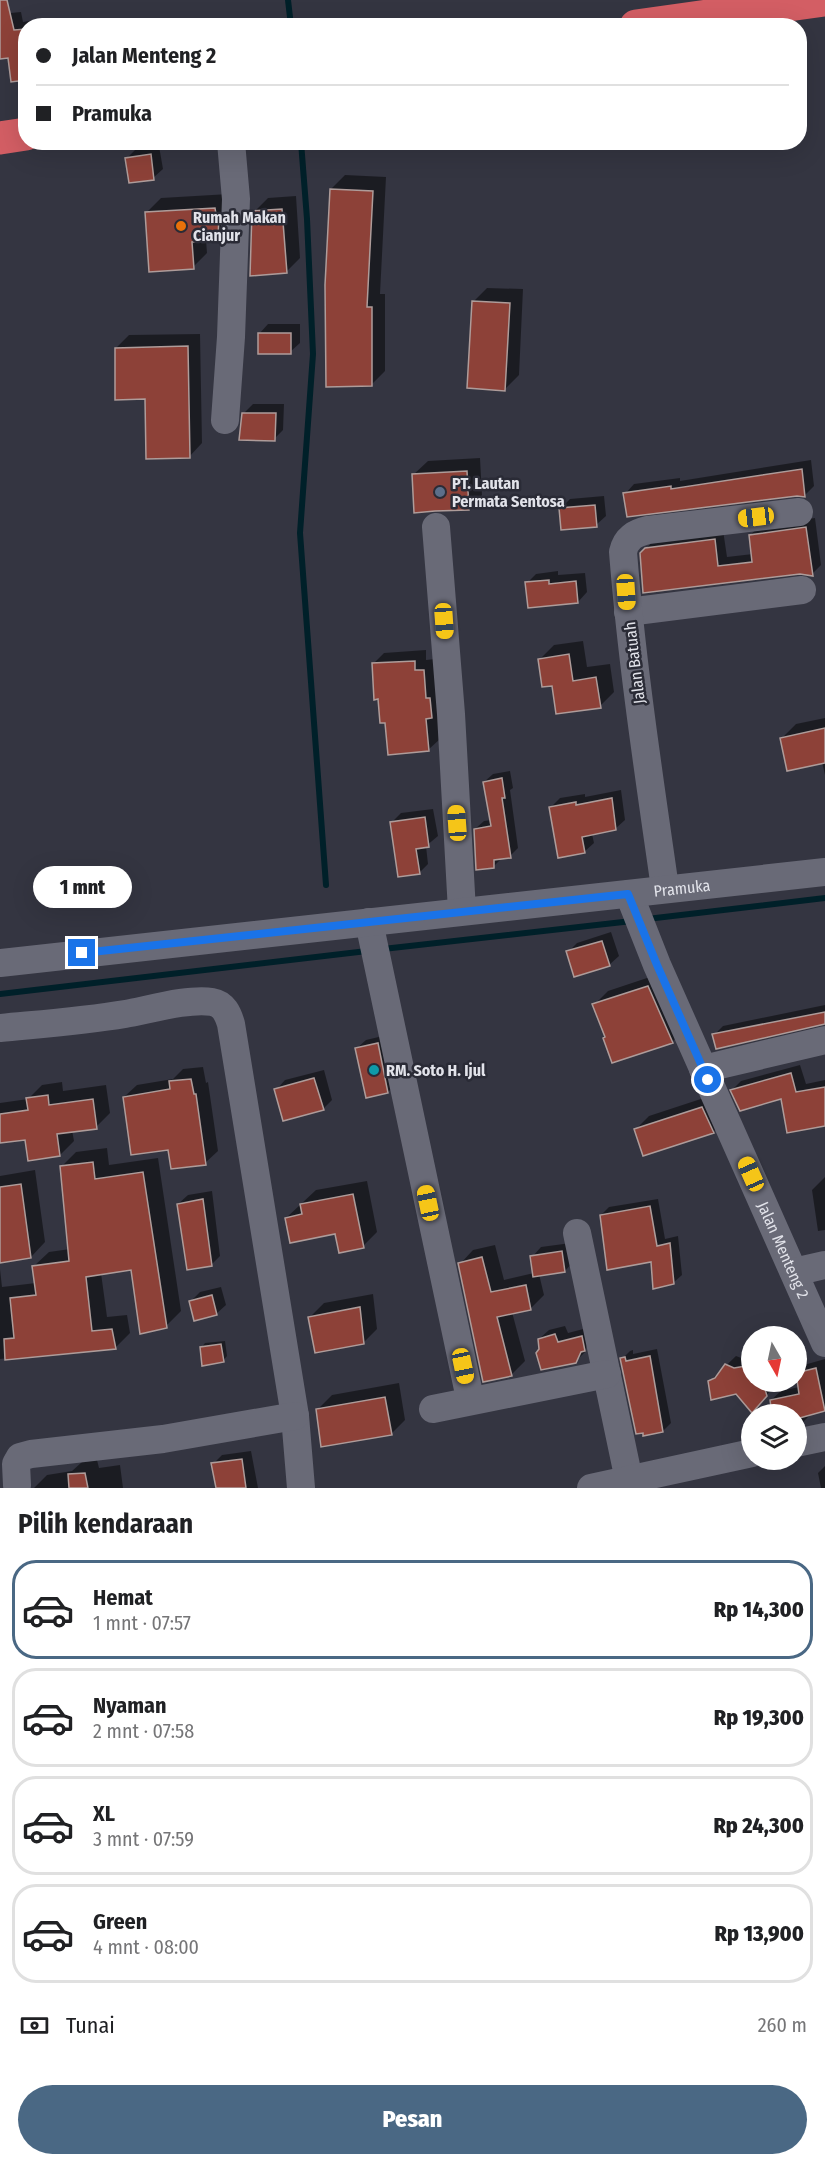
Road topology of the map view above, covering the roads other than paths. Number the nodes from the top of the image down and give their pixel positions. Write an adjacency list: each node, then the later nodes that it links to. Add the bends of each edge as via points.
1 (823, 0): 2 (highway)
2 (694, 18)
3 (825, 20): 4 (highway)
4 (807, 23)
5 (18, 114): 6 (highway)
6 (0, 116)
7 (18, 135): 8 (highway)
8 (0, 138)
9 (232, 150): 10 (street, via 235,233)
10 (225, 420)
11 (799, 512): 14 (street, Jalan Batuah, via 635,534 623,552)
12 (436, 527): 17 (street)
13 (802, 590): 14 (street)
14 (628, 612): 16 (street, Jalan Batuah)
15 (825, 872): 16 (street, Pramuka)
16 (665, 888): 18 (street, Pramuka)
17 (462, 910): 18 (street, Pramuka); 19 (street, Pramuka)
18 (634, 910): 23 (street, Jalan Menteng 2)
19 (374, 946): 20 (street, Pramuka); 29 (street)
20 (0, 963)
21 (0, 1028): 31 (street, via 197,1001 213,1002 228,1013)
22 (825, 1040): 23 (street)
23 (703, 1069): 26 (street, Jalan Menteng 2)
24 (577, 1233): 28 (street)
25 (825, 1265): 26 (street)
26 (794, 1272): 27 (street, Jalan Menteng 2)
27 (825, 1343)
28 (606, 1374): 30 (street); 35 (street)
29 (468, 1389)
30 (433, 1409)
31 (295, 1416): 36 (street, via 163,1439 31,1454 20,1457 16,1464); 37 (street)
32 (825, 1437): 33 (street)
33 (807, 1441)
34 (741, 1455): 35 (street)
35 (629, 1480): 38 (street)
36 (17, 1485)
37 (301, 1488)
38 (591, 1488)

